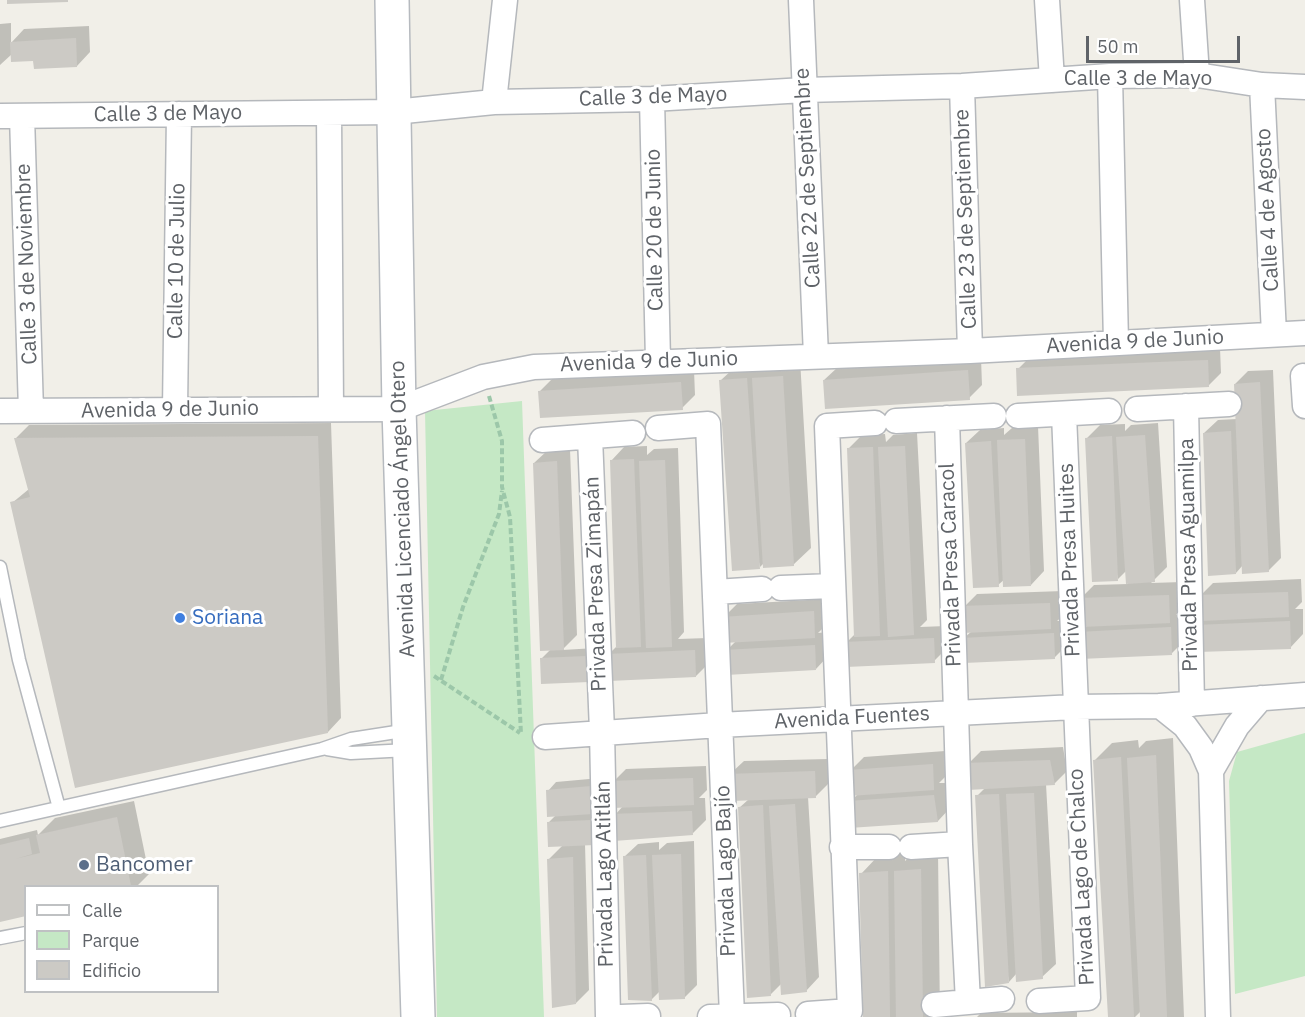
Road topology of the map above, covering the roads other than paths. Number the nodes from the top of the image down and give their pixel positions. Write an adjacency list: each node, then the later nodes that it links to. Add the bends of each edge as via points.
1 (392, 0): 15 (main road, Avenida Licenciado Ángel Otero)
2 (505, 0): 14 (street)
3 (801, 0): 12 (street, Calle 22 de Septiembre)
4 (1047, 0): 8 (street)
5 (1192, 0): 6 (street)
6 (1197, 75): 7 (street, Calle 3 de Mayo); 9 (street, Calle 3 de Mayo)
7 (1110, 76): 8 (street, Calle 3 de Mayo); 21 (street)
8 (1052, 80): 10 (street, Calle 3 de Mayo)
9 (1262, 85): 11 (street, Calle 3 de Mayo); 20 (street, Calle 4 de Agosto)
10 (962, 86): 12 (street, Calle 3 de Mayo); 22 (street, Calle 23 de Septiembre)
11 (1305, 87)
12 (804, 90): 13 (street, Calle 3 de Mayo); 23 (street, Calle 22 de Septiembre)
13 (652, 99): 14 (street, Calle 3 de Mayo); 24 (street, Calle 20 de Junio)
14 (494, 102): 15 (street, Calle 3 de Mayo)
15 (394, 112): 16 (street, Calle 3 de Mayo); 31 (main road, Avenida Licenciado Ángel Otero)
16 (329, 113): 17 (street, Calle 3 de Mayo); 30 (street)
17 (179, 114): 18 (street, Calle 3 de Mayo); 29 (street, Calle 10 de Julio)
18 (11, 116): 34 (street, Calle 3 de Noviembre)
19 (1305, 333): 20 (street, Avenida 9 de Junio)
20 (1274, 334): 21 (street, Avenida 9 de Junio)
21 (1116, 343): 22 (street, Avenida 9 de Junio)
22 (970, 351): 23 (street, Avenida 9 de Junio)
23 (816, 356): 24 (street, Avenida 9 de Junio)
24 (658, 361): 31 (street, Avenida 9 de Junio, via 534,367 483,377)
25 (1303, 376): 28 (street)
26 (1229, 404): 27 (street, Privada Presa Aguamilpa)
27 (1186, 406): 32 (street, Privada Presa Aguamilpa); 48 (street, Privada Presa Aguamilpa)
28 (1305, 406)
29 (174, 409): 30 (street, Avenida 9 de Junio); 34 (street, Avenida 9 de Junio)
30 (331, 409): 31 (street, Avenida 9 de Junio)
31 (399, 409): 56 (main road, Avenida Licenciado Ángel Otero)
32 (1137, 409)
33 (0, 411): 34 (street, Avenida 9 de Junio)
34 (32, 411)
35 (1109, 411): 36 (street)
36 (1064, 414): 37 (street); 50 (street, Privada Presa Huites)
37 (947, 418): 43 (street, via 827,426); 51 (street, Privada Presa Caracol)
38 (658, 428): 44 (street, Privada Lago Bajío, via 708,424)
39 (633, 433): 40 (street)
40 (590, 436): 41 (street); 54 (street, Privada Presa Zimapán)
41 (542, 440)
42 (0, 567): 45 (lane)
43 (833, 586): 44 (street); 52 (street)
44 (715, 592): 53 (street, Privada Lago Bajío)
45 (3, 607): 59 (lane)
46 (1305, 695): 47 (street, Avenida Fuentes)
47 (1261, 698): 48 (street, Avenida Fuentes); 58 (street, via 1237,726)
48 (1192, 704): 49 (street, Avenida Fuentes)
49 (1160, 706): 50 (street, Avenida Fuentes); 58 (street, via 1185,726)
50 (1075, 707): 51 (street, Avenida Fuentes); 66 (street, Privada Lago de Chalco, via 1088,998)
51 (955, 713): 52 (street, Avenida Fuentes); 61 (street, Privada Presa Caracol)
52 (839, 718): 53 (street, Avenida Fuentes); 62 (street)
53 (719, 725): 54 (street, Avenida Fuentes); 76 (street, Privada Lago Bajío)
54 (602, 731): 55 (street, Avenida Fuentes); 73 (street, Privada Lago Atitlán)
55 (545, 737)
56 (409, 740): 57 (lane, via 351,739); 57 (lane, via 351,753); 72 (main road, Avenida Licenciado Ángel Otero)
57 (322, 749): 59 (lane)
58 (1211, 771): 77 (street)
59 (59, 808): 60 (lane)
60 (0, 821)
61 (960, 844): 62 (street); 67 (street, Privada Presa Caracol)
62 (842, 847): 69 (street, via 850,1011)
63 (24, 933): 64 (lane)
64 (0, 938)
65 (1002, 999): 67 (street)
66 (1039, 1001)
67 (968, 1002): 68 (street)
68 (934, 1005)
69 (808, 1014)
70 (778, 1015): 76 (street)
71 (648, 1016): 74 (street)
72 (418, 1017)
73 (608, 1017)
74 (621, 1017)
75 (710, 1017): 76 (street)
76 (732, 1017)
77 (1218, 1017)

